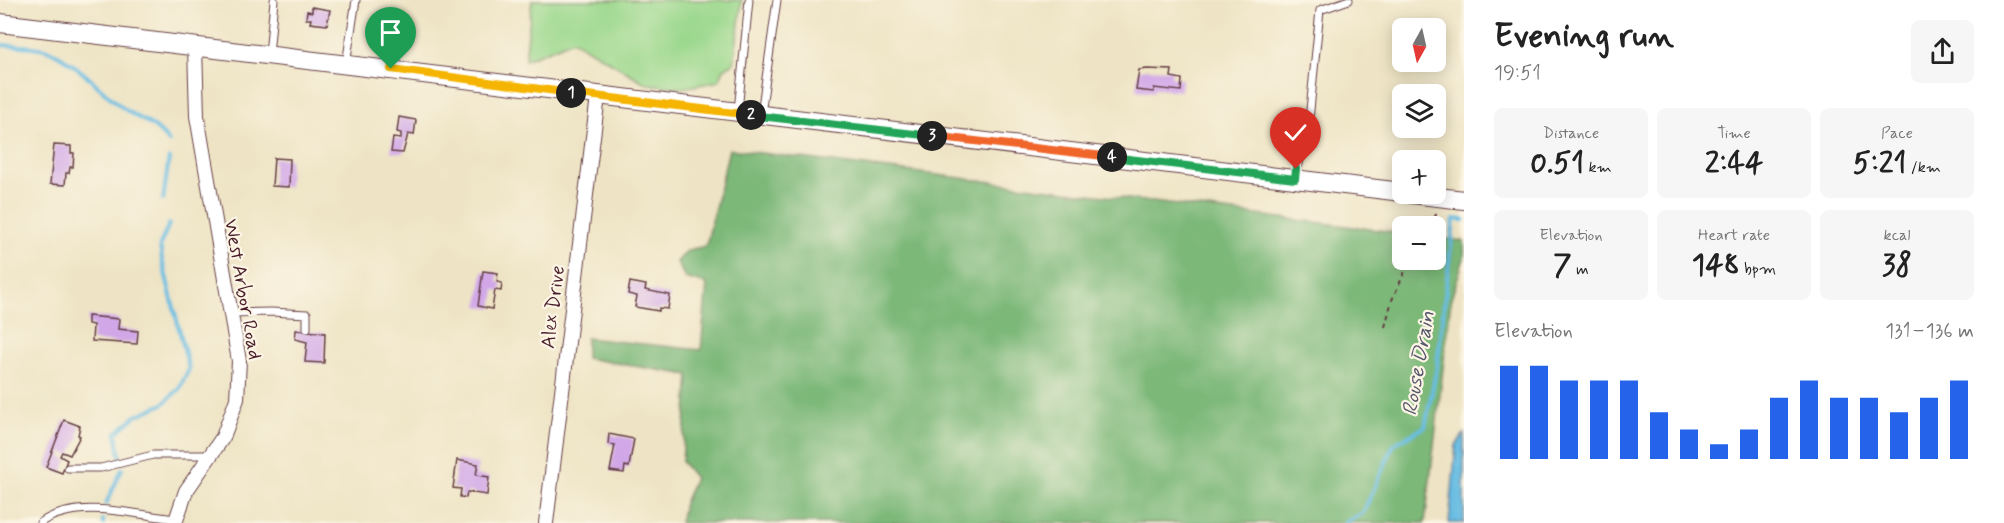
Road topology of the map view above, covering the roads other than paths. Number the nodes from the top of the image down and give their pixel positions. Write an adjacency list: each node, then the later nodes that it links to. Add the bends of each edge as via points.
1 (274, 0): 8 (lane)
2 (356, 0): 9 (lane)
3 (749, 0): 11 (lane)
4 (777, 0): 12 (lane)
5 (1349, 0): 13 (lane, via 1320,10 1308,130)
6 (0, 22): 7 (street)
7 (195, 47): 8 (street); 17 (street, West Arbor Road, via 196,116)
8 (269, 55): 9 (street)
9 (346, 64): 10 (street)
10 (598, 96): 11 (street); 23 (street, Alex Drive)
11 (737, 114): 12 (street)
12 (760, 117): 13 (street)
13 (1295, 179): 14 (street)
14 (1392, 191)
15 (1446, 198): 16 (street)
16 (1464, 200)
17 (232, 314): 18 (lane, via 307,314); 19 (street, West Arbor Road, via 239,361 237,399 223,437)
18 (307, 328)
19 (210, 455): 20 (lane, via 153,455 101,468); 21 (street, West Arbor Road, via 186,491)
20 (68, 468)
21 (176, 521): 22 (lane, via 83,510)
22 (40, 523)
23 (546, 523)

